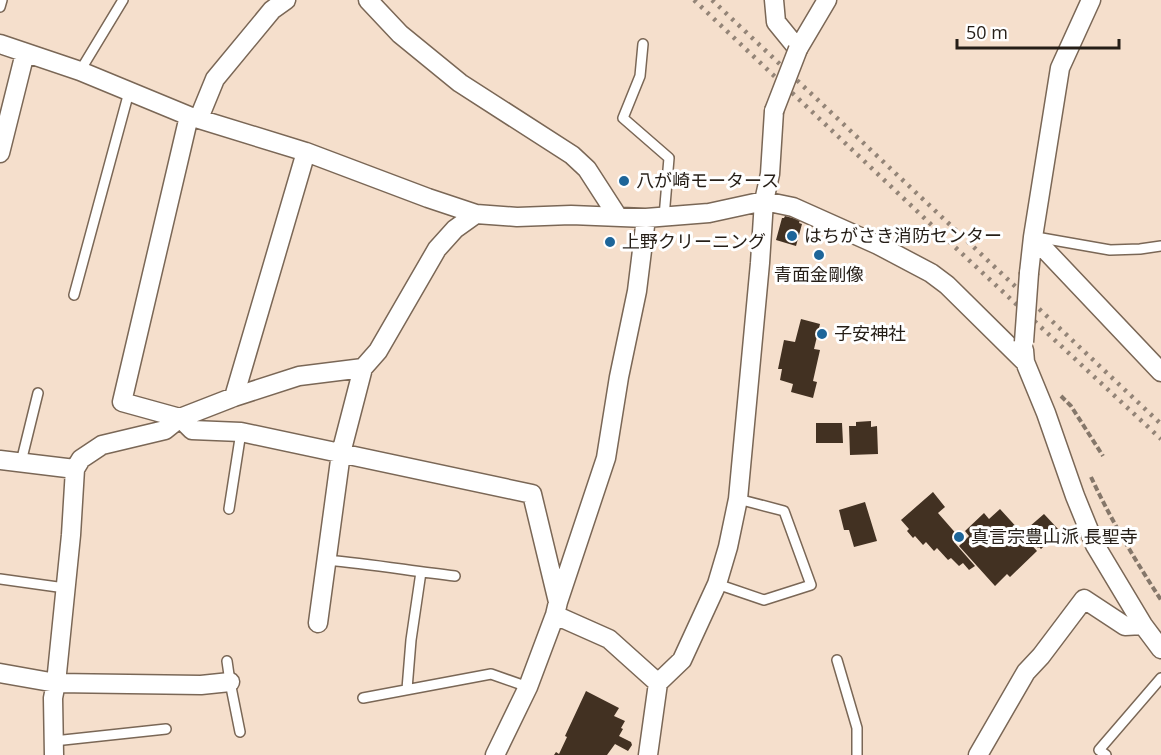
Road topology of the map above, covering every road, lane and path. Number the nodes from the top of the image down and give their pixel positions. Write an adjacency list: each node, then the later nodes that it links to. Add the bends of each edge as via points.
1 (2, 0): 8 (lane)
2 (123, 0): 13 (lane)
3 (286, 0): 15 (street, via 272,10 215,80)
4 (368, 0): 20 (street, via 400,34 460,82 572,155 587,169)
5 (774, 0): 11 (street, via 776,22)
6 (826, 0): 11 (street)
7 (1090, 0): 22 (street, via 1059,68)
8 (0, 7)
9 (0, 44): 12 (street)
10 (643, 44): 21 (lane, via 640,76 623,118 669,158)
11 (798, 49): 18 (street, bridge, via 774,111)
12 (25, 53): 13 (street); 17 (street)
13 (80, 71): 14 (street)
14 (129, 92): 15 (street); 24 (lane)
15 (194, 117): 16 (street); 31 (street, via 122,402)
16 (306, 152): 19 (street); 29 (street)
17 (0, 153)
18 (764, 201): 21 (street, via 709,213); 25 (street, via 793,207 931,273); 39 (street)
19 (476, 214): 20 (street); 26 (street, via 437,249 378,351)
20 (618, 217): 21 (street)
21 (655, 218): 48 (street, via 619,377 606,458)
22 (1033, 237): 23 (lane, via 1110,250); 25 (street, bridge); 27 (street)
23 (1161, 246)
24 (74, 295)
25 (1025, 362): 50 (street, via 1095,545)
26 (363, 368): 29 (street, via 299,376); 33 (street)
27 (1161, 372)
28 (38, 393): 36 (lane)
29 (234, 397): 31 (street)
30 (1060, 401): 34 (path, via 1057,391)
31 (180, 418): 32 (street, via 192,430); 38 (street, via 165,430 102,445 81,459)
32 (241, 432): 33 (street); 40 (lane)
33 (341, 453): 41 (street); 48 (street, via 532,494)
34 (1103, 456)
35 (0, 460): 36 (street)
36 (21, 462): 38 (street)
37 (1088, 469): 47 (path, via 1106,508)
38 (75, 470): 46 (street)
39 (738, 499): 45 (street); 45 (lane, via 784,511 811,585 764,600)
40 (229, 509)
41 (327, 560): 42 (lane); 49 (street)
42 (421, 572): 43 (lane); 60 (lane)
43 (454, 576)
44 (0, 579): 46 (lane)
45 (717, 585): 58 (street, via 682,660)
46 (65, 588): 57 (street)
47 (1161, 600)
48 (557, 609): 58 (street, via 609,639); 59 (street)
49 (318, 623)
50 (1143, 625): 51 (street); 68 (street, via 1125,626 1084,599 1026,672)
51 (1161, 649)
52 (837, 660): 67 (lane, via 857,728)
53 (227, 661): 56 (lane)
54 (0, 673): 57 (street)
55 (1161, 678): 69 (lane, via 1099,750)
56 (230, 682): 57 (street); 63 (lane)
57 (56, 683): 64 (street, via 52,698)
58 (658, 683): 66 (street)
59 (528, 687): 60 (lane, via 491,674); 65 (street)
60 (407, 689): 61 (lane)
61 (363, 698)
62 (166, 729): 64 (lane)
63 (240, 732)
64 (54, 748)
65 (495, 755)
66 (648, 755)
67 (857, 755)
68 (978, 755)
69 (1106, 755)

